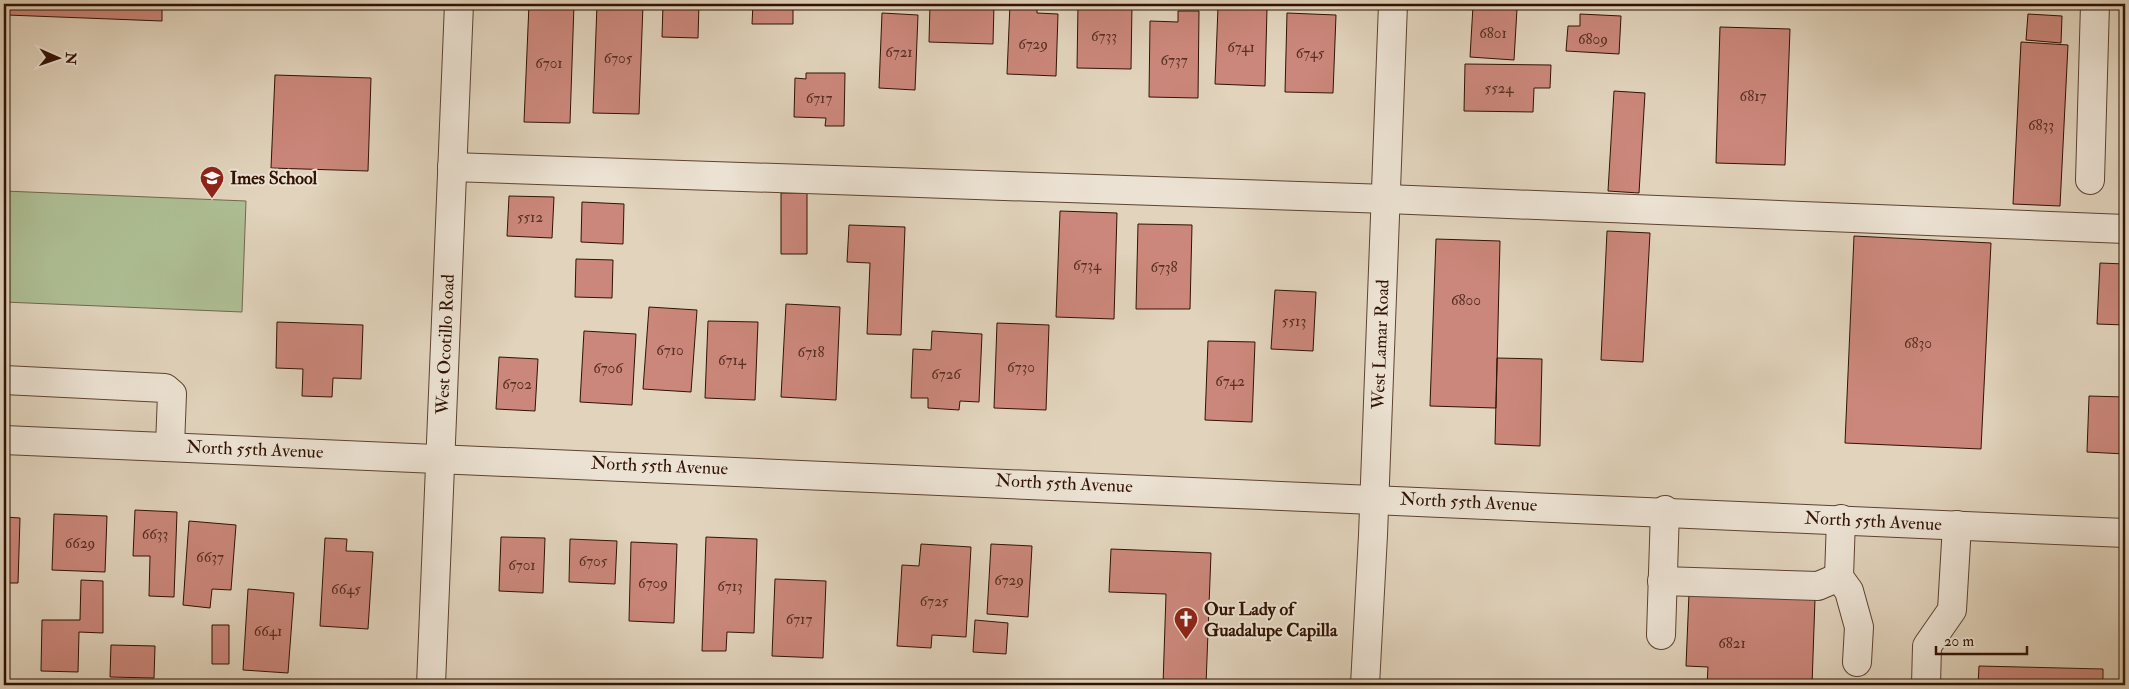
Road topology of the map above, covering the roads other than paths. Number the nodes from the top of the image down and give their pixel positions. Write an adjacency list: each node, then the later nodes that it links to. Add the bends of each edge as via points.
1 (460, 4): 4 (street, West Ocotillo Road)
2 (1393, 4): 6 (street, West Lamar Road)
3 (2095, 4): 5 (street)
4 (452, 167): 6 (street); 11 (street, West Ocotillo Road)
5 (2090, 180)
6 (1387, 199): 7 (street); 12 (street, West Lamar Road)
7 (2125, 229)
8 (4, 380): 10 (street, via 165,388 172,394)
9 (4, 440): 10 (street, North 55th Avenue)
10 (170, 446): 11 (street, North 55th Avenue)
11 (440, 455): 12 (street, North 55th Avenue); 21 (street, West Ocotillo Road)
12 (1374, 498): 13 (street, North 55th Avenue); 22 (street, West Lamar Road)
13 (1665, 510): 14 (street, North 55th Avenue); 18 (street)
14 (1841, 519): 15 (street, North 55th Avenue); 17 (street)
15 (1957, 525): 16 (street, North 55th Avenue); 23 (street, via 1952,610 1927,646)
16 (2125, 533)
17 (1839, 577): 18 (street, via 1818,586); 20 (street, via 1849,591 1859,627)
18 (1662, 581): 19 (street)
19 (1660, 635)
20 (1857, 662)
21 (431, 685)
22 (1364, 685)
23 (1926, 685)

